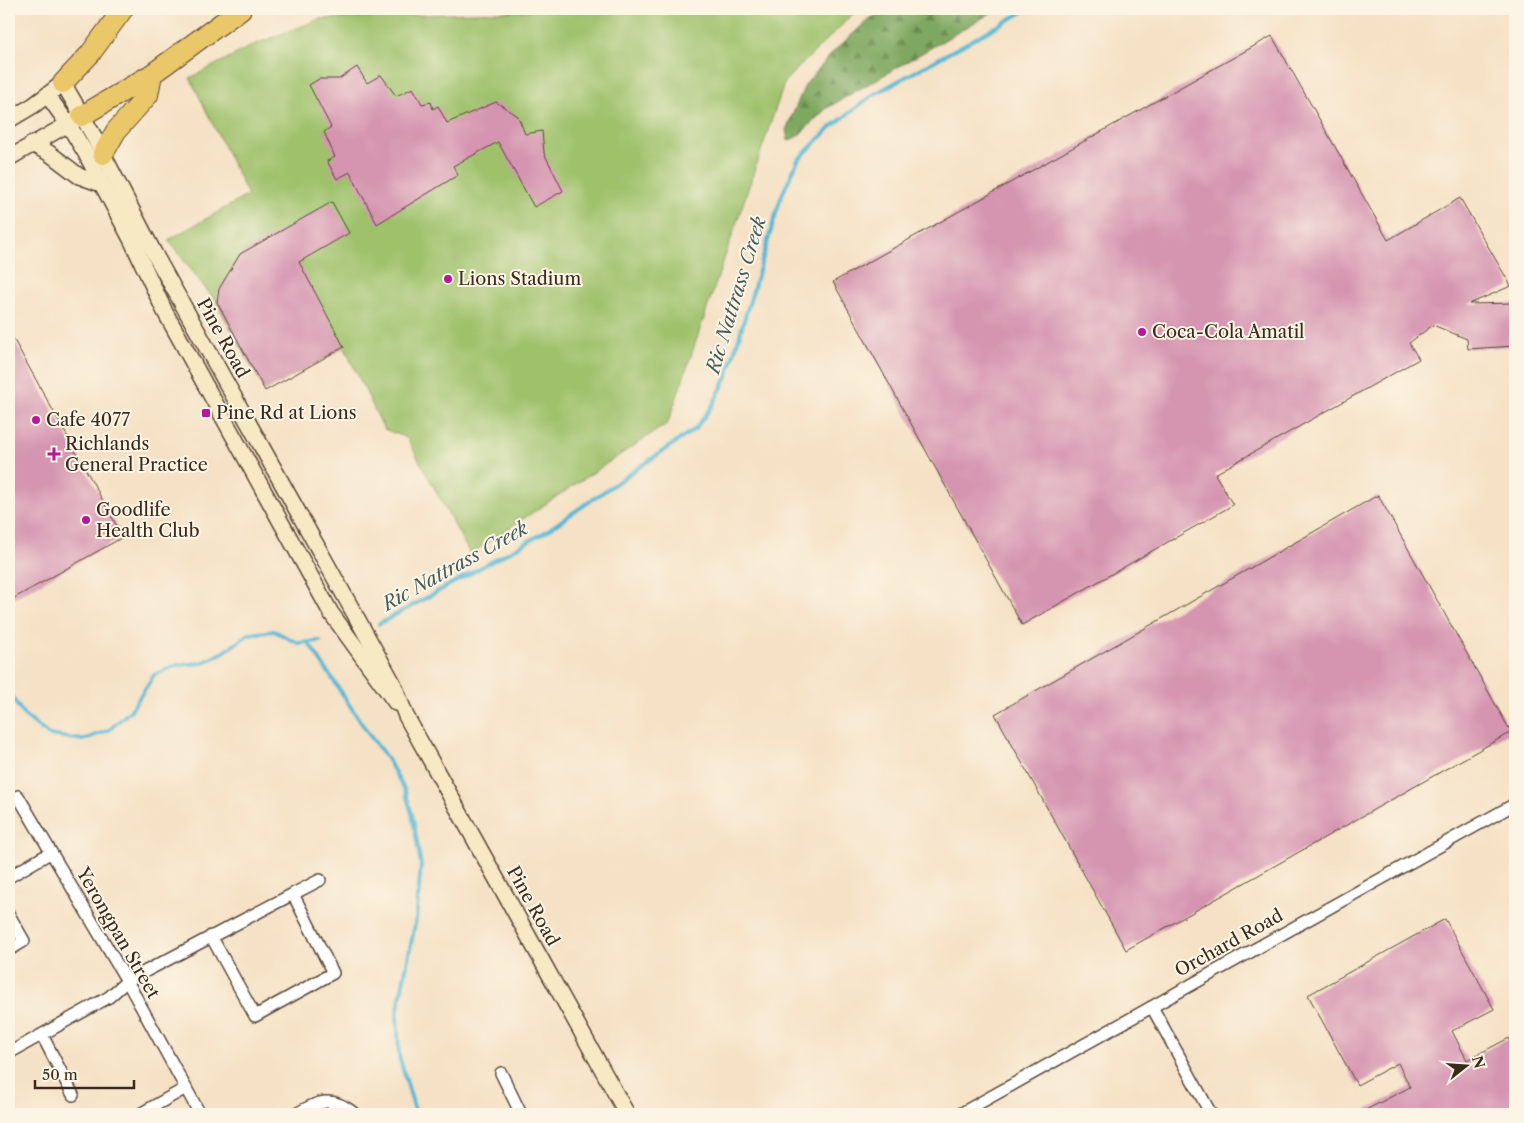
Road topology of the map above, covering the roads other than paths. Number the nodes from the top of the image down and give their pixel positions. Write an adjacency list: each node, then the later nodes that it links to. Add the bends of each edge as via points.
1 (122, 11): 4 (highway, via 90,54)
2 (236, 12): 3 (highway)
3 (152, 74): 6 (highway); 8 (highway, via 148,95 116,131)
4 (56, 90): 5 (street); 6 (street, Pine Road)
5 (9, 120)
6 (75, 120): 7 (street); 8 (street, Pine Road); 10 (street, Pine Road)
7 (32, 144): 9 (street); 10 (street, via 49,152 79,176)
8 (103, 154): 11 (street, Pine Road, via 393,683)
9 (9, 158)
10 (101, 184): 11 (street, Pine Road, via 165,312 331,613)
11 (406, 716): 33 (street, Pine Road)
12 (13, 798): 14 (street, Yerongpan Street)
13 (1515, 804): 22 (street, Orchard Road)
14 (50, 853): 15 (street); 21 (street, Yerongpan Street)
15 (9, 877)
16 (320, 880): 17 (street)
17 (293, 894): 19 (street); 19 (street, via 333,973 255,1016)
18 (9, 915): 20 (street, via 24,941)
19 (212, 936): 21 (street)
20 (9, 950)
21 (127, 980): 23 (street, via 109,998); 26 (street, Yerongpan Street)
22 (1152, 1007): 34 (street, Orchard Road); 35 (street)
23 (42, 1035): 24 (street); 27 (street)
24 (9, 1054)
25 (501, 1073): 32 (street)
26 (186, 1088): 28 (street); 29 (street, Yerongpan Street)
27 (73, 1095)
28 (140, 1114)
29 (200, 1114)
30 (296, 1114): 31 (street, via 324,1101 341,1105)
31 (355, 1114)
32 (521, 1114)
33 (627, 1114)
34 (960, 1114)
35 (1211, 1114)

